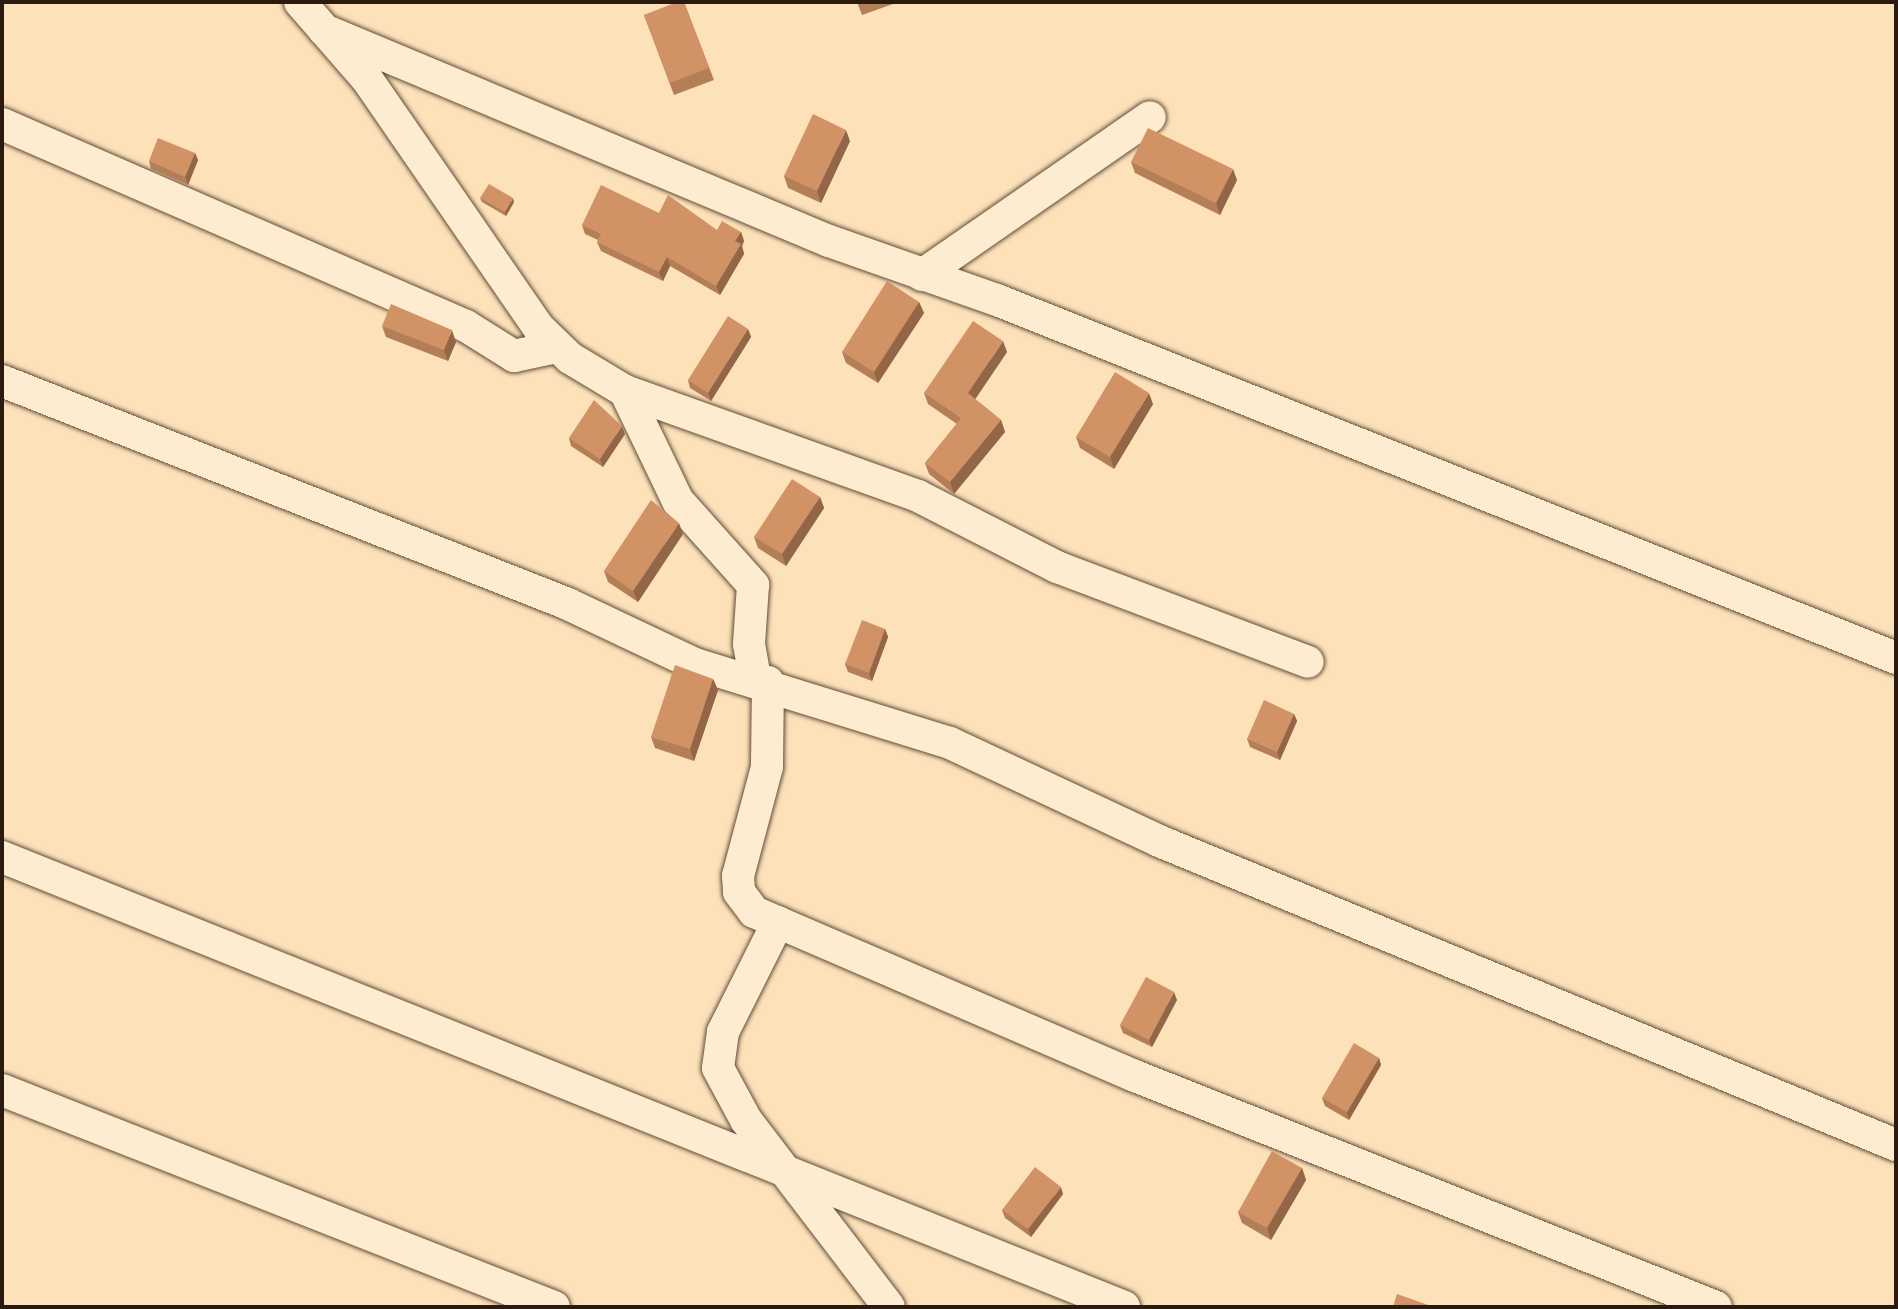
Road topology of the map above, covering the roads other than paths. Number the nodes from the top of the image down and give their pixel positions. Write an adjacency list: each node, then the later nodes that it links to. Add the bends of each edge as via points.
1 (300, 2): 2 (street)
2 (324, 30): 5 (street); 6 (street, via 367,79)
3 (1150, 117): 5 (street)
4 (2, 124): 6 (street, via 466,326 514,356)
5 (922, 275): 9 (street)
6 (556, 347): 8 (street)
7 (2, 381): 11 (street, via 568,604 695,664)
8 (625, 391): 10 (street, via 918,496 1057,567); 11 (street, via 678,501 753,585 749,644)
9 (1896, 658)
10 (1308, 662)
11 (762, 680): 13 (street, via 767,767 738,876 746,905); 15 (street, via 864,720 950,743 1159,841)
12 (2, 857): 16 (street)
13 (778, 922): 16 (street, via 717,1052 729,1095); 20 (street, via 1110,1066)
14 (2, 1090): 17 (street)
15 (1896, 1145)
16 (783, 1169): 18 (street); 19 (street)
17 (554, 1307)
18 (889, 1307)
19 (1124, 1307)
20 (1716, 1307)

